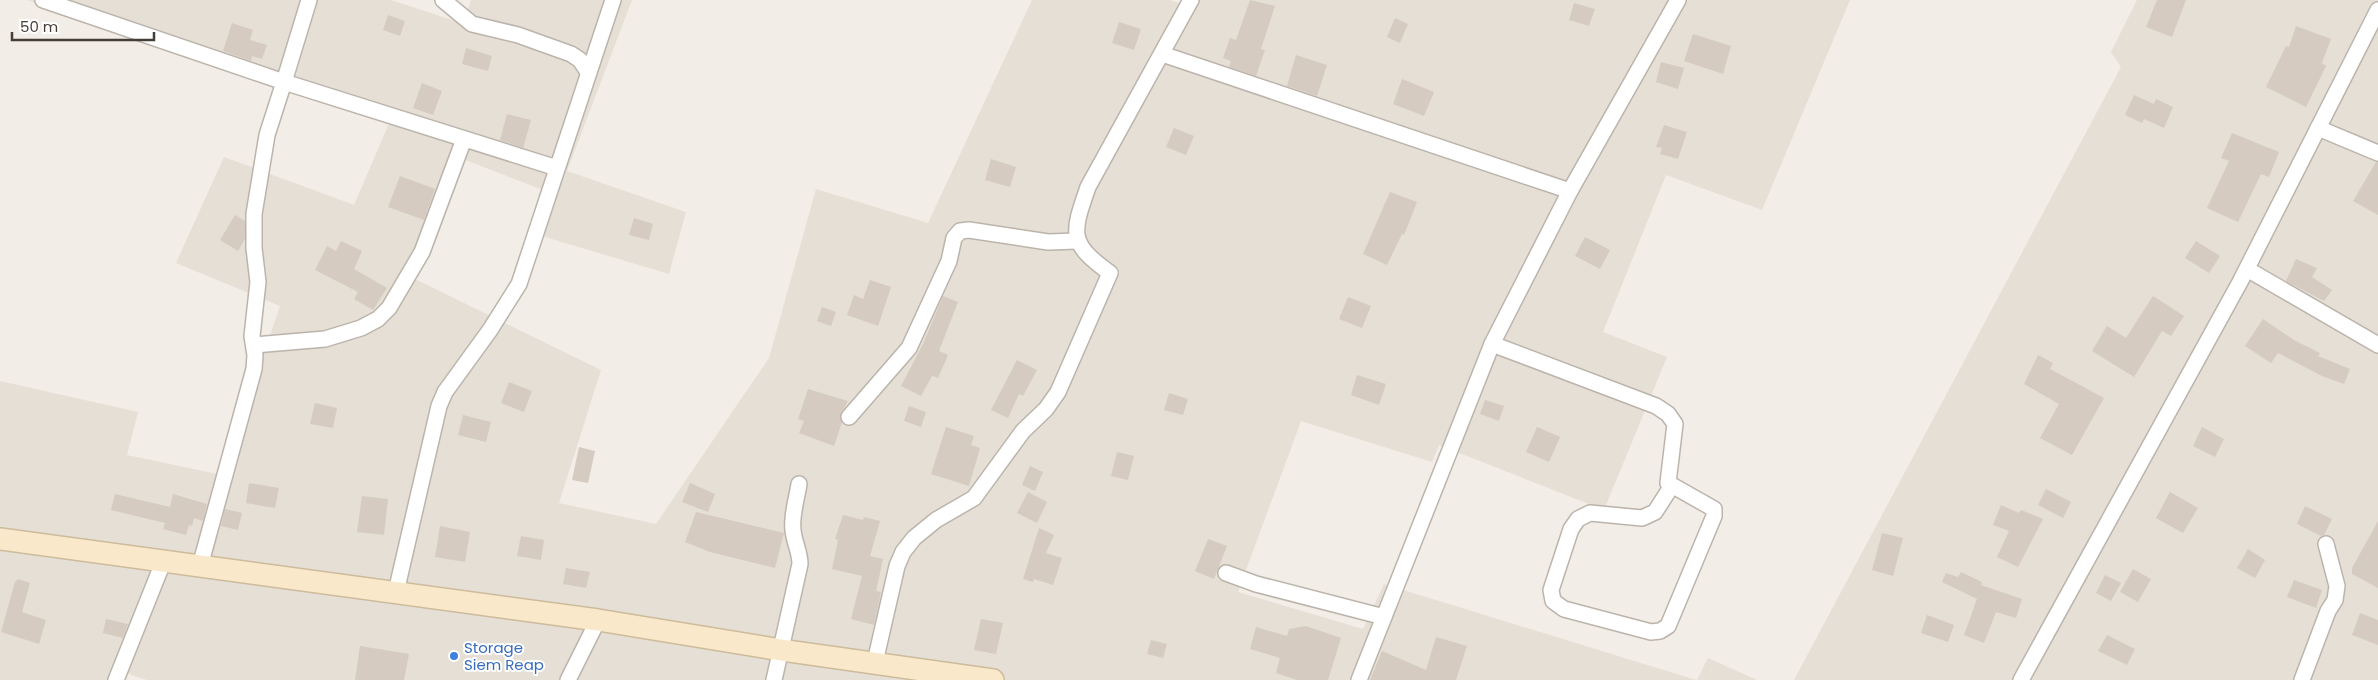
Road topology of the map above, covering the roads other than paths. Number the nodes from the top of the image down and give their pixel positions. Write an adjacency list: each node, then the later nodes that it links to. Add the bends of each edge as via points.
1 (43, 0): 10 (street)
2 (309, 0): 10 (street)
3 (443, 0): 9 (street, via 472,24 518,35 571,54)
4 (613, 0): 9 (street)
5 (1191, 0): 8 (street)
6 (1678, 0): 15 (street)
7 (2378, 10): 11 (street)
8 (1162, 54): 15 (street); 16 (street, via 1088,187 1080,211)
9 (588, 72): 14 (street)
10 (284, 82): 12 (street); 19 (street, via 267,135 254,214 258,282 253,320)
11 (2318, 128): 13 (street); 17 (street)
12 (464, 139): 14 (street); 19 (street, via 422,252 389,308 378,319 361,328 325,338)
13 (2378, 153)
14 (557, 168): 29 (street, via 513,296 444,392)
15 (1570, 191): 18 (street)
16 (1077, 240): 21 (street, via 1048,242 960,231 954,238 949,261 909,348); 33 (street, via 1082,251 1110,273 1058,392 1023,431 974,498 936,520 914,538 904,552 897,566)
17 (2247, 268): 20 (street); 39 (street)
18 (1492, 344): 23 (street, via 1656,406 1668,414 1675,424 1668,480); 30 (street)
19 (254, 345): 27 (street, via 254,369)
20 (2378, 345)
21 (849, 417)
22 (799, 484): 32 (street, via 792,528 800,564)
23 (1672, 487): 23 (street, via 1654,512 1642,518 1590,513 1578,519 1571,529 1551,590 1553,602 1564,610 1651,632 1668,626 1715,512 1713,506)
24 (0, 539): 26 (street)
25 (2326, 544): 40 (street, via 2336,586 2335,600)
26 (164, 560): 27 (street); 34 (street)
27 (200, 566): 29 (street)
28 (1226, 573): 30 (street, via 1256,584)
29 (396, 592): 31 (street)
30 (1384, 617): 38 (street)
31 (598, 620): 32 (street); 35 (street)
32 (781, 650): 33 (street); 36 (street)
33 (875, 662): 37 (street)
34 (116, 680)
35 (568, 680)
36 (774, 680)
37 (993, 680)
38 (1358, 680)
39 (2021, 680)
40 (2302, 680)

